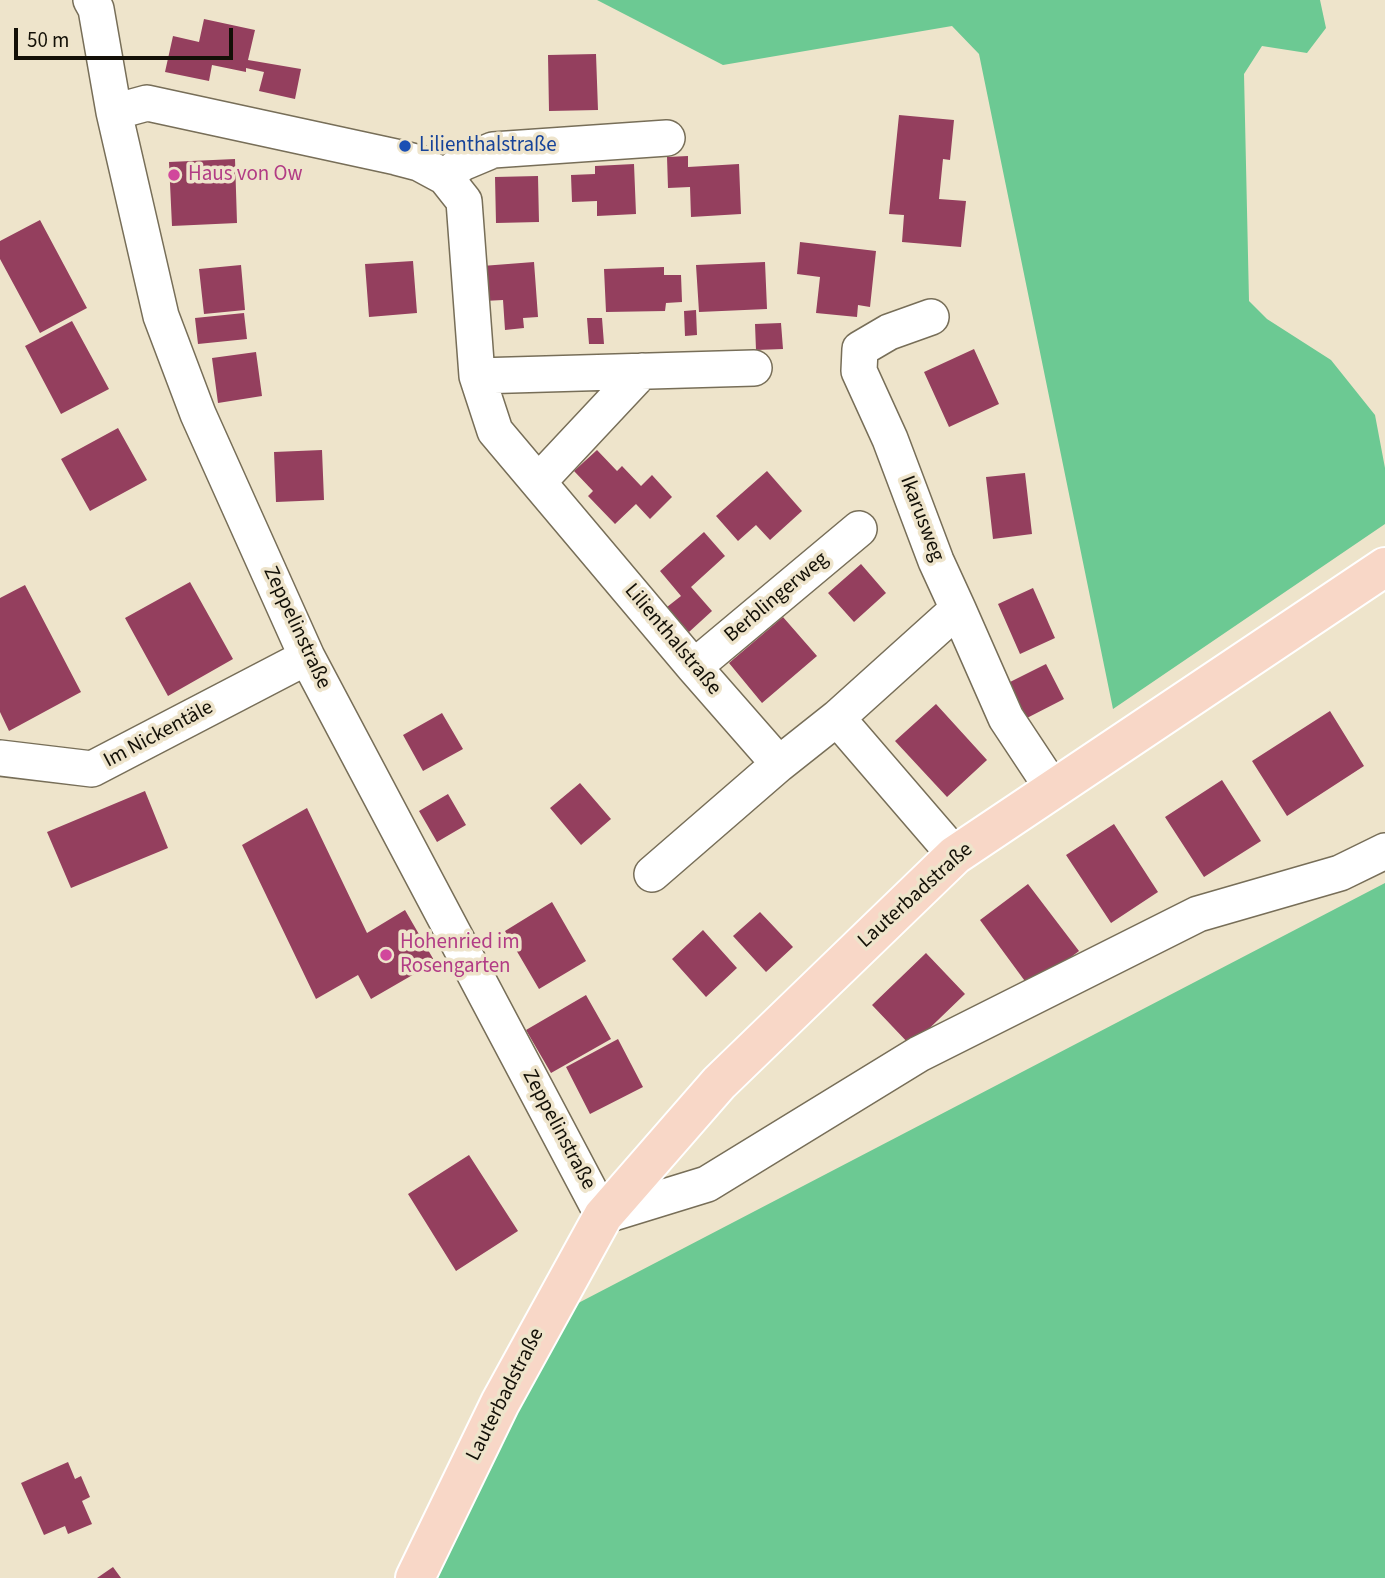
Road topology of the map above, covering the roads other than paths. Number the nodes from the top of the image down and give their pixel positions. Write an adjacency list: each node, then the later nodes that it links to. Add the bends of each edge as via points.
1 (91, 0): 2 (street, Zeppelinstraße)
2 (114, 112): 4 (street, Lilienthalstraße, via 147,103 419,163); 13 (street, Zeppelinstraße, via 161,316 198,414)
3 (667, 138): 4 (street, via 493,150 461,163)
4 (445, 177): 8 (street, Lilienthalstraße, via 464,201)
5 (931, 317): 12 (street, Ikarusweg, via 889,332 860,349 859,371)
6 (754, 368): 7 (street)
7 (642, 371): 8 (street); 9 (street)
8 (477, 376): 9 (street, Lilienthalstraße, via 495,431)
9 (539, 481): 14 (street, Lilienthalstraße)
10 (859, 529): 14 (street, Berblingerweg)
11 (1385, 566): 18 (main road, Lauterbadstraße)
12 (958, 609): 15 (street); 18 (street, via 1006,718)
13 (307, 657): 16 (street, Im Nickentäle, via 92,769); 22 (street, Zeppelinstraße)
14 (694, 667): 17 (street, Lilienthalstraße)
15 (836, 718): 17 (street); 20 (street)
16 (0, 758)
17 (779, 764): 21 (street)
18 (1053, 789): 20 (main road, Lauterbadstraße)
19 (1385, 851): 22 (street, via 1340,873 1198,914 919,1054 707,1184)
20 (955, 855): 22 (main road, Lauterbadstraße, via 719,1083)
21 (652, 874)
22 (603, 1216): 23 (main road, Lauterbadstraße, via 500,1403)
23 (415, 1578)

